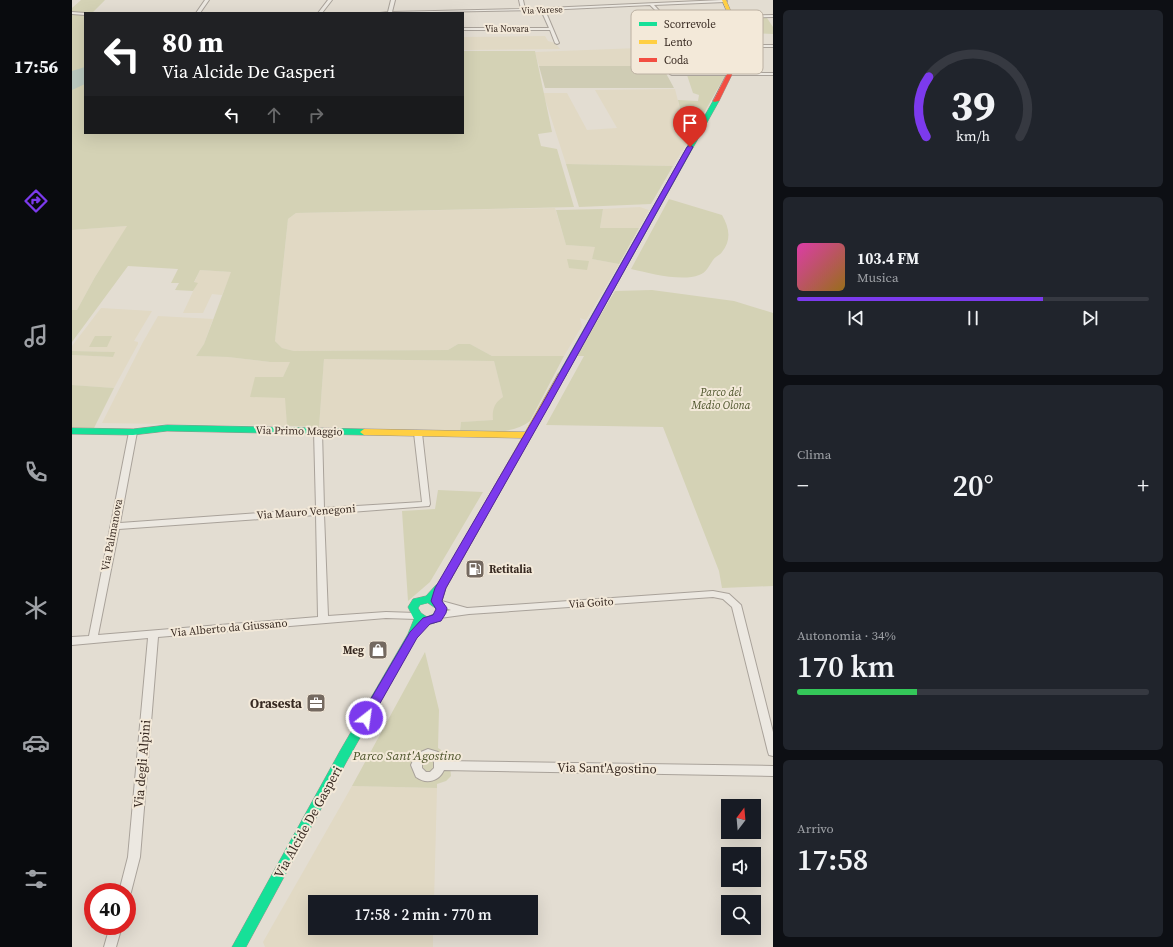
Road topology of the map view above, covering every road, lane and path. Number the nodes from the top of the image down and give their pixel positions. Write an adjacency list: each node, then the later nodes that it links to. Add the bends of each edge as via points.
1 (207, 0): 12 (street)
2 (330, 0): 13 (street)
3 (393, 0): 14 (street)
4 (522, 0): 9 (street)
5 (606, 0): 8 (street)
6 (725, 1): 7 (street, Via Varese)
7 (652, 5): 8 (street, Via Varese); 11 (street)
8 (610, 7): 10 (street, Via Varese)
9 (524, 10): 10 (street, Via Varese); 15 (street, Via Varese)
10 (543, 10): 21 (street)
11 (657, 10)
12 (199, 12)
13 (321, 12)
14 (390, 12)
15 (435, 12)
16 (72, 13): 17 (street)
17 (84, 14)
18 (763, 16): 19 (street)
19 (773, 16)
20 (464, 29): 21 (street, Via Novara)
21 (551, 29): 22 (street)
22 (556, 43)
23 (763, 46): 24 (street)
24 (773, 46)
25 (672, 74): 26 (street)
26 (731, 74): 27 (street); 32 (street)
27 (773, 74)
28 (72, 431): 30 (street, Via Primo Maggio)
29 (318, 431): 30 (street, Via Primo Maggio, via 167,428); 31 (street, Via Primo Maggio); 33 (street)
30 (133, 432): 34 (street, Via Palmanova)
31 (418, 433): 32 (street, Via Primo Maggio); 33 (street, Via Mauro Venegoni, via 426,504)
32 (527, 435): 35 (street)
33 (320, 512): 34 (street, Via Mauro Venegoni); 39 (street)
34 (114, 526): 41 (street, Via Palmanova)
35 (435, 601): 36 (street, Via Goito); 37 (street, via 442,608); 38 (street, via 417,602)
36 (469, 611): 37 (street, Via Goito); 43 (street, Via Goito, via 713,594 726,596 736,604)
37 (440, 615): 38 (street, via 437,618)
38 (419, 616): 39 (street, Via Alberto da Giussano, via 386,615); 49 (street, Via Alcide De Gasperi, via 413,635)
39 (323, 620): 40 (street, Via Alberto da Giussano)
40 (153, 635): 41 (street, Via Alberto da Giussano); 46 (street, Via degli Alpini, via 134,857)
41 (93, 639): 42 (street, Via Alberto da Giussano)
42 (72, 641)
43 (773, 752)
44 (441, 765): 45 (street, Via Sant'Agostino)
45 (773, 771)
46 (128, 883)
47 (113, 935): 48 (street)
48 (110, 947)
49 (239, 947)

